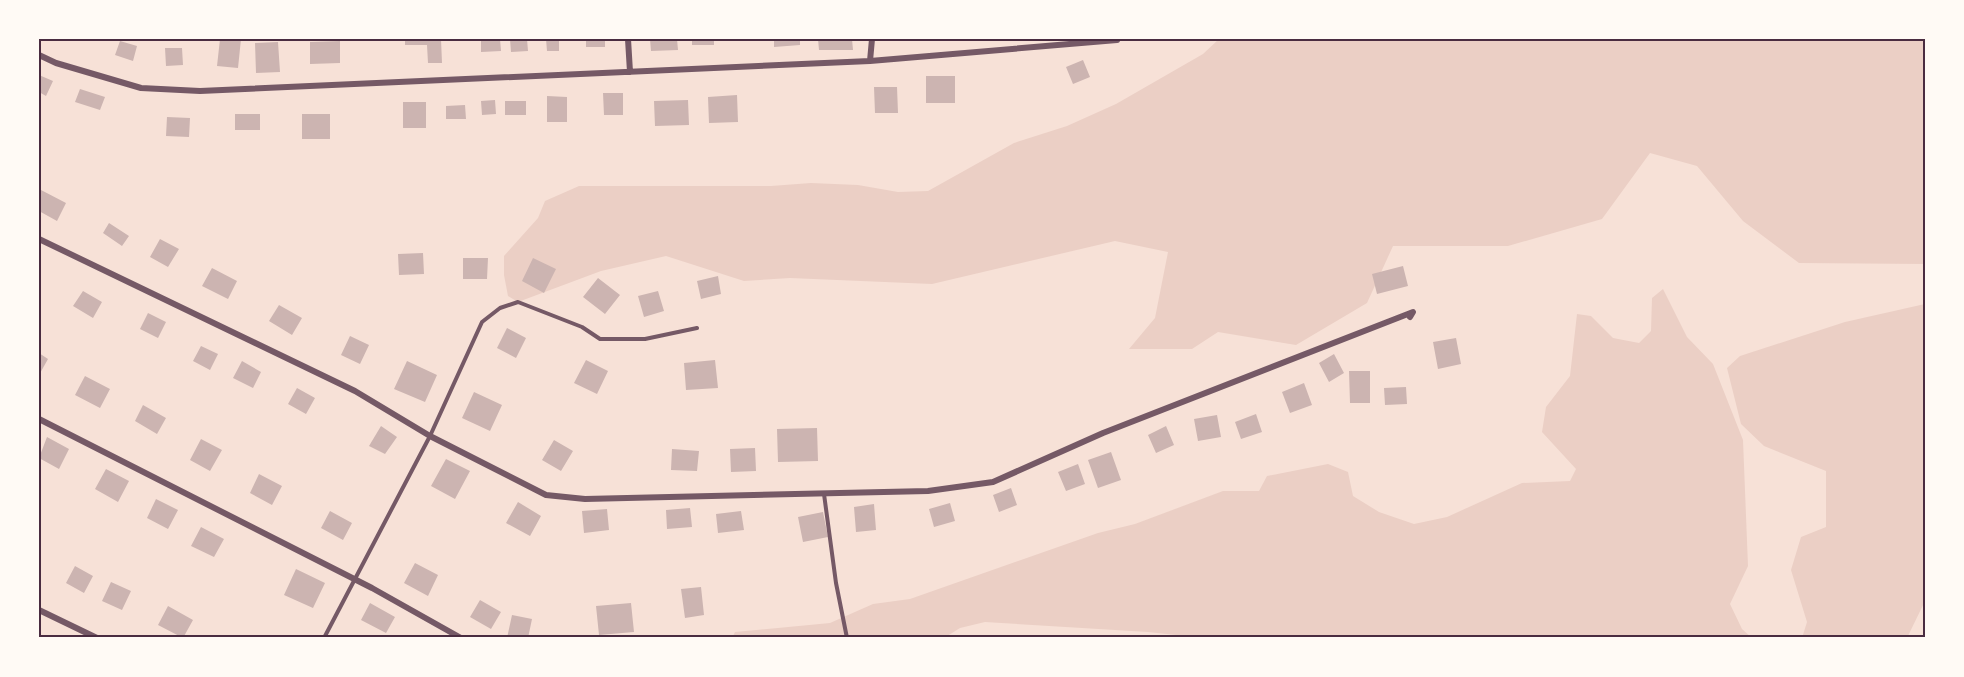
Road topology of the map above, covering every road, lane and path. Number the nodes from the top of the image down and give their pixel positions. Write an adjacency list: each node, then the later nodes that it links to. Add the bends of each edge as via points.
1 (628, 39): 6 (street)
2 (872, 39): 5 (street)
3 (1117, 40): 5 (street)
4 (39, 55): 6 (street, via 141,88 200,91)
5 (870, 61): 6 (street)
6 (630, 72)
7 (39, 239): 11 (street, via 355,391)
8 (1410, 317): 12 (street, via 1413,312 1103,433 993,482 928,490)
9 (698, 328): 11 (lane, via 645,339 600,339 582,327 518,302 500,308 482,322)
10 (39, 419): 13 (street)
11 (430, 436): 12 (street, via 546,495 585,499); 13 (lane)
12 (824, 494): 18 (lane)
13 (356, 580): 16 (lane); 17 (street)
14 (39, 610): 15 (street)
15 (97, 638)
16 (324, 638)
17 (461, 638)
18 (847, 638)

